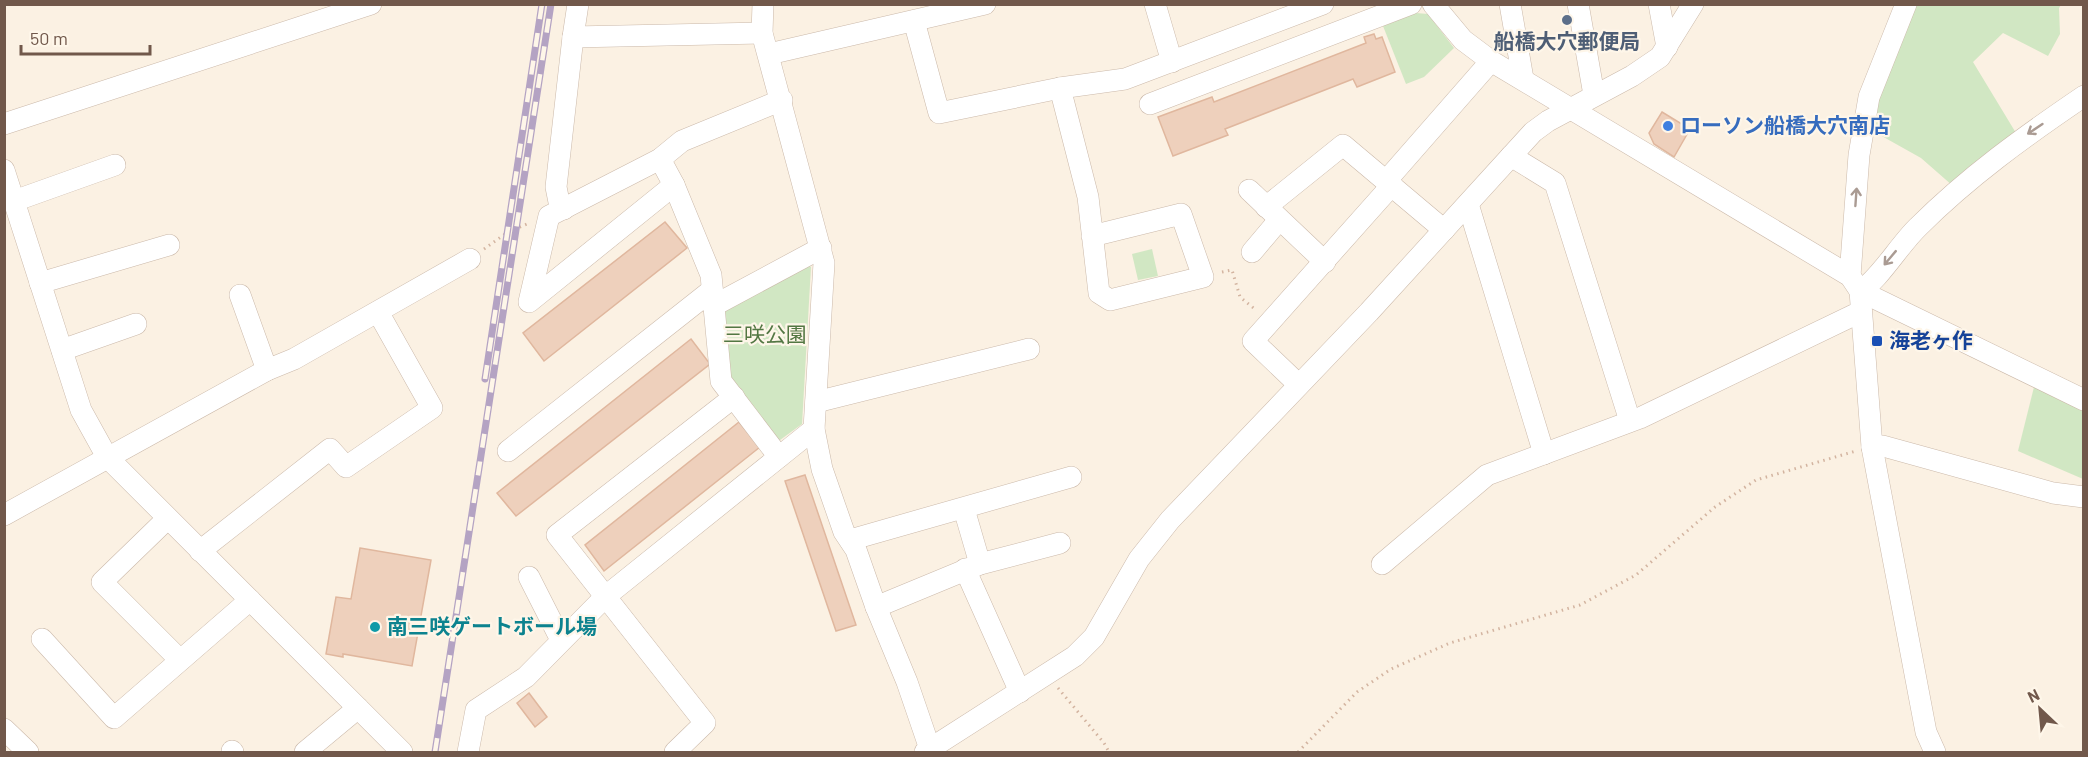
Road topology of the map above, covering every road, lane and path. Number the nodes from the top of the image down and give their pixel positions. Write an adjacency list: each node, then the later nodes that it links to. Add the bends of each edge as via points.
1 (371, 4): 28 (street)
2 (578, 4): 16 (street)
3 (763, 4): 15 (street)
4 (985, 4): 14 (street)
5 (1155, 4): 20 (street)
6 (1323, 4): 20 (street)
7 (1411, 4): 26 (street)
8 (1433, 4): 19 (street, via 1463,40)
9 (1510, 4): 21 (street)
10 (1578, 4): 23 (street)
11 (1659, 4): 17 (street)
12 (1693, 4): 17 (street)
13 (1906, 4): 49 (street, one-way to 13, via 1859,155 1869,97)
14 (914, 21): 18 (street); 22 (street, via 939,113)
15 (762, 33): 16 (street); 18 (street)
16 (573, 37): 38 (street)
17 (1667, 47): 23 (street, via 1647,67)
18 (769, 54): 25 (street)
19 (1491, 61): 21 (street); 33 (street)
20 (1172, 62): 22 (street, via 1125,79)
21 (1523, 79): 27 (street)
22 (1060, 88): 41 (street, via 1088,197)
23 (1594, 95): 27 (street)
24 (2084, 96): 49 (street, one-way to 49, via 2020,139 1962,187 1917,227 1870,285)
25 (782, 100): 30 (street, via 682,141); 43 (street)
26 (1150, 104)
27 (1570, 108): 29 (street, via 1533,132); 49 (street)
28 (4, 124)
29 (1511, 156): 37 (street); 62 (street, via 1555,183)
30 (660, 159): 34 (street); 38 (street)
31 (115, 165): 36 (street)
32 (4, 170): 36 (street)
33 (1389, 183): 39 (street, via 1343,145); 40 (street); 46 (street)
34 (674, 185): 38 (street, via 530,302); 51 (street, via 711,275)
35 (1249, 190): 39 (street)
36 (14, 201): 48 (street)
37 (1468, 204): 40 (street); 66 (street)
38 (556, 212): 45 (path, via 508,232)
39 (1273, 214): 44 (street); 46 (street)
40 (1443, 231): 58 (street)
41 (1092, 236): 47 (street, via 1181,214); 47 (street, via 1099,293 1110,300)
42 (169, 245): 48 (street)
43 (821, 248): 51 (street); 61 (street, via 824,263)
44 (1252, 252)
45 (470, 260): 52 (street)
46 (1325, 262): 53 (street)
47 (1203, 277): 53 (path, via 1232,270 1240,297)
48 (40, 284): 56 (street)
49 (1857, 293): 60 (street); 62 (street); 64 (street)
50 (240, 295): 57 (street)
51 (713, 298): 59 (street, via 721,381); 65 (street)
52 (378, 312): 57 (street); 76 (street, via 432,408 346,467 330,449)
53 (1271, 321): 58 (street, via 1253,341)
54 (136, 324): 56 (street)
55 (1029, 349): 61 (street)
56 (62, 350): 67 (street, via 81,410)
57 (267, 370): 67 (street)
58 (1298, 384): 86 (street, via 1170,520 1139,560 1094,637)
59 (734, 397): 68 (street); 80 (street, via 557,535)
60 (2084, 400)
61 (816, 402): 63 (street)
62 (1630, 421): 66 (street)
63 (814, 429): 68 (street); 74 (street, via 822,469)
64 (1872, 447): 70 (street, via 1883,446 2053,493); 97 (path, via 1756,480 1715,507 1636,575 1580,605 1450,643 1390,669 1358,692); 98 (street, via 1926,732)
65 (508, 451)
66 (1544, 454): 77 (street, via 1487,475)
67 (107, 457): 72 (street); 73 (street)
68 (779, 457): 80 (street)
69 (1071, 477): 71 (street)
70 (2084, 497)
71 (964, 509): 74 (street); 78 (street)
72 (4, 515)
73 (167, 519): 76 (street); 85 (street, via 102,582)
74 (850, 540): 82 (street)
75 (1060, 543): 78 (street)
76 (200, 551): 81 (street)
77 (1382, 564)
78 (973, 566): 82 (street); 87 (street)
79 (529, 577): 84 (street)
80 (606, 596): 84 (street); 95 (street, via 705,723)
81 (250, 600): 85 (street); 88 (street)
82 (876, 607): 90 (street, via 907,682)
83 (42, 639): 85 (street, via 114,718)
84 (561, 640): 94 (street, via 526,676 476,710)
85 (180, 660)
86 (1048, 676): 87 (street); 96 (path)
87 (1020, 692): 90 (street)
88 (358, 708): 92 (street); 93 (street)
89 (4, 729): 91 (street)
90 (928, 751)
91 (28, 753)
92 (305, 753)
93 (402, 753)
94 (468, 753)
95 (675, 753)
96 (1109, 753)
97 (1298, 753)
98 (1935, 753)

